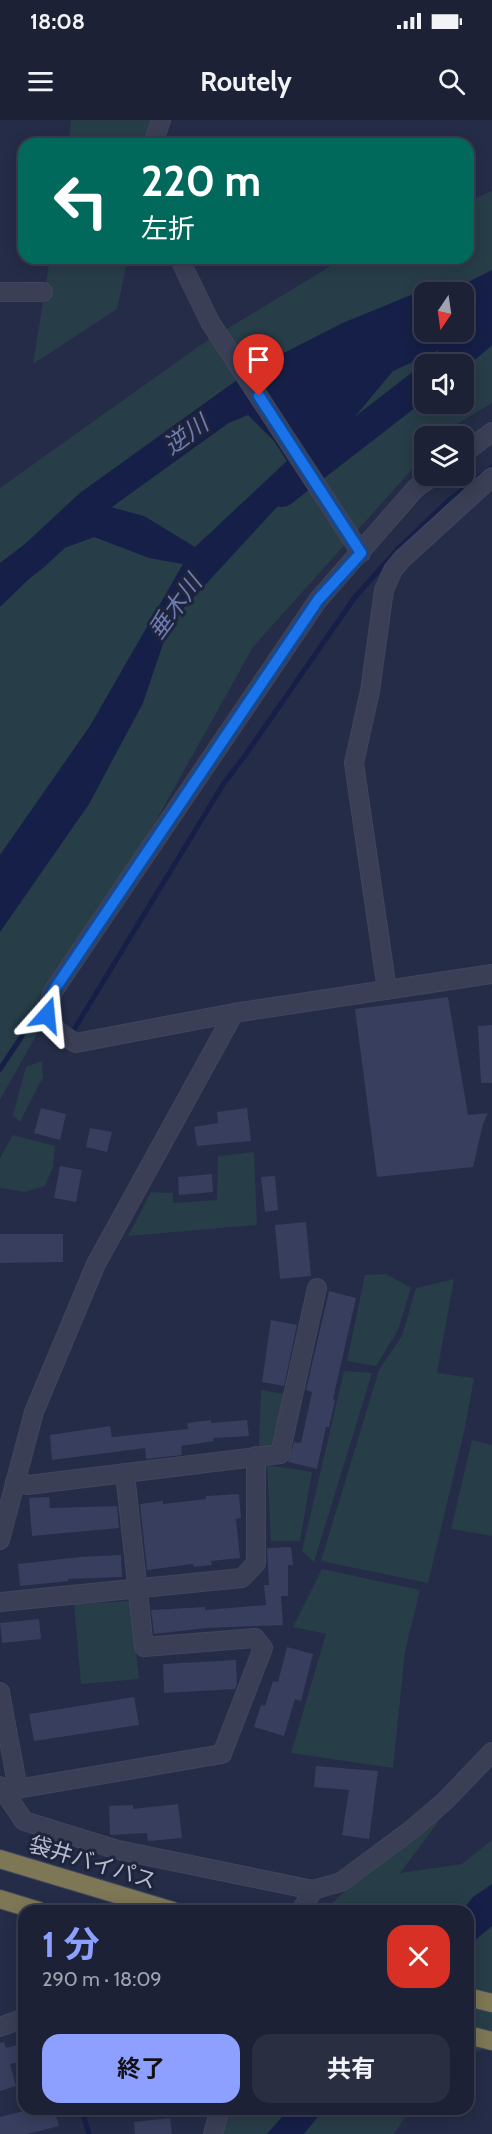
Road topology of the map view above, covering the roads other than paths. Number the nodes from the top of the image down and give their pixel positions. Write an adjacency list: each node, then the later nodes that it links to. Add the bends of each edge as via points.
1 (161, 120): 2 (street)
2 (155, 138)
3 (182, 264): 10 (street, via 210,322)
4 (0, 292): 5 (street)
5 (43, 292)
6 (492, 432): 7 (street)
7 (474, 446)
8 (492, 477): 12 (street, via 402,559 384,590 370,691 354,763)
9 (420, 486): 10 (street)
10 (358, 549): 13 (street, via 318,600 52,993 47,1015 56,1031 76,1043)
11 (492, 974): 12 (street)
12 (387, 990): 13 (street)
13 (234, 1013): 17 (street, via 96,1264 34,1412)
14 (317, 1288): 15 (street, via 280,1454)
15 (256, 1456): 16 (street); 19 (street, via 256,1563 242,1578)
16 (125, 1474): 17 (street, via 28,1485); 19 (street)
17 (15, 1482): 18 (street)
18 (0, 1540)
19 (136, 1588): 20 (street); 23 (street, via 144,1647 255,1638 263,1648 222,1754)
20 (0, 1602)
21 (0, 1692): 23 (street)
22 (492, 1752): 25 (street, via 411,1830 341,1882)
23 (8, 1788): 25 (street, via 24,1821 118,1850)
24 (0, 1859): 28 (highway, 袋井バイパス)
25 (313, 1890): 29 (street)
26 (0, 1899): 27 (highway)
27 (20, 1905)
28 (153, 1905)
29 (304, 1905)
30 (474, 1998): 31 (highway)
31 (492, 2004)
32 (18, 2020): 33 (street)
33 (0, 2027)
34 (474, 2037): 35 (highway)
35 (492, 2042)
36 (218, 2115): 37 (street)
37 (213, 2134)

